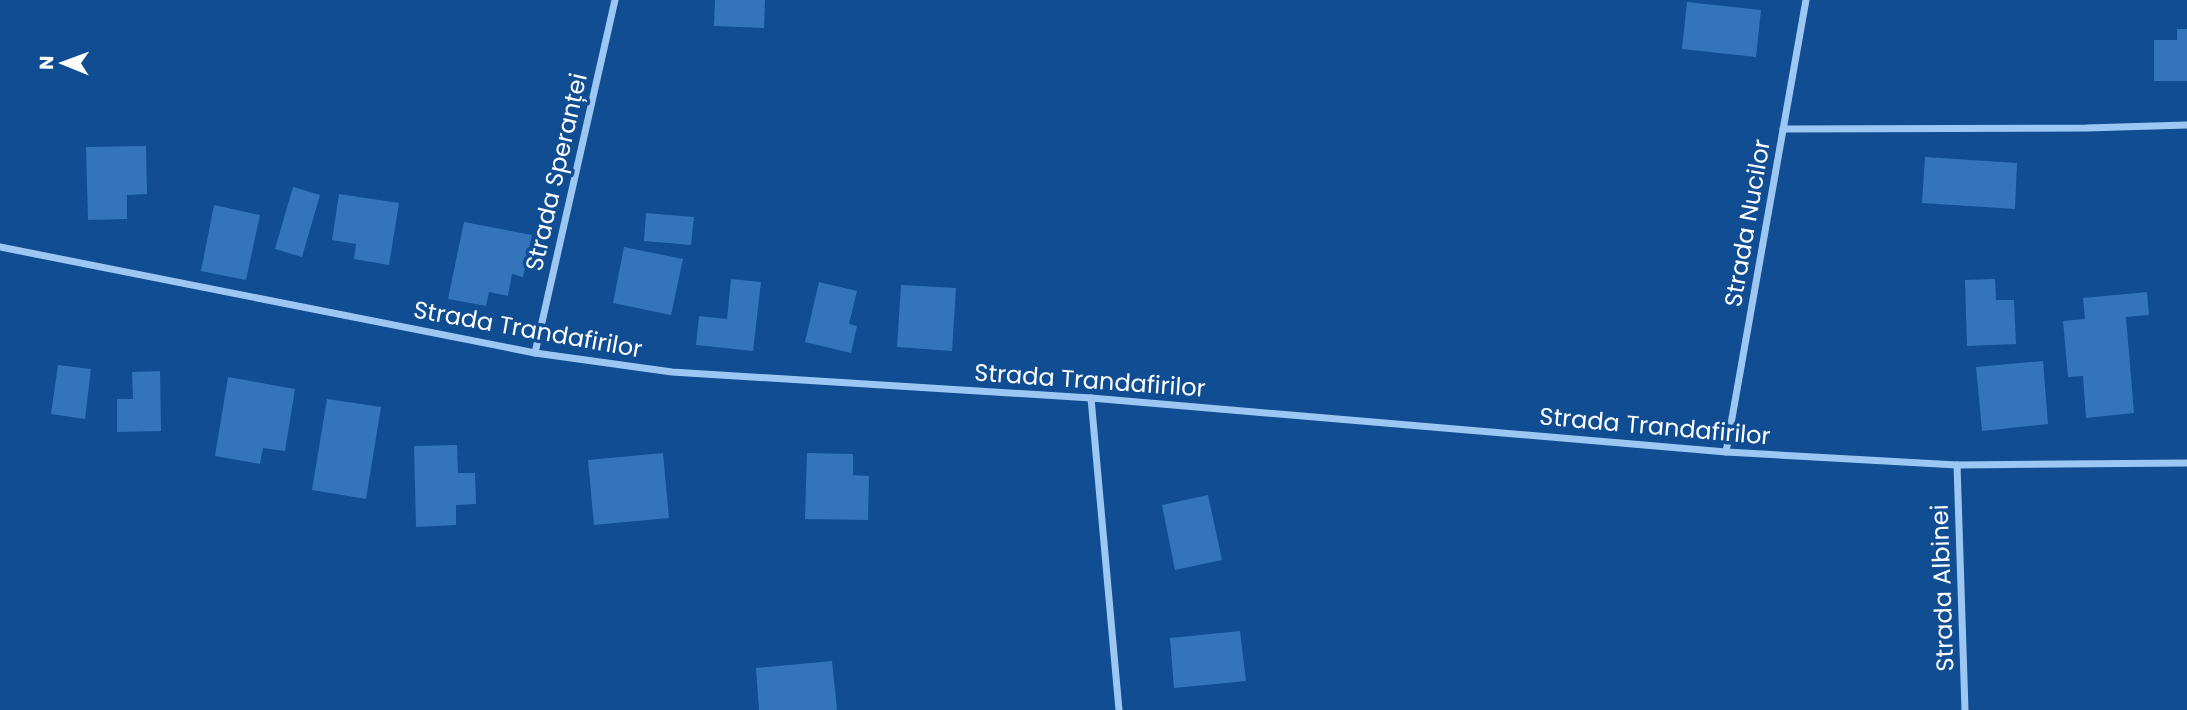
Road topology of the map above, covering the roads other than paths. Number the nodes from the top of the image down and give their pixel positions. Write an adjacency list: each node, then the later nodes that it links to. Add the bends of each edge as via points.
1 (615, 0): 6 (street, Strada Speranței)
2 (1806, 0): 4 (street, Strada Nucilor)
3 (2187, 125): 4 (street)
4 (1783, 129): 8 (street, Strada Nucilor)
5 (0, 247): 6 (street, Strada Trandafirilor)
6 (535, 353): 7 (street, Strada Trandafirilor, via 672,372)
7 (1091, 398): 8 (street, Strada Trandafirilor); 11 (street)
8 (1726, 452): 10 (street, Strada Trandafirilor)
9 (2187, 463): 10 (street, Strada Trandafirilor)
10 (1957, 465): 12 (street, Strada Albinei)
11 (1119, 710)
12 (1965, 710)

